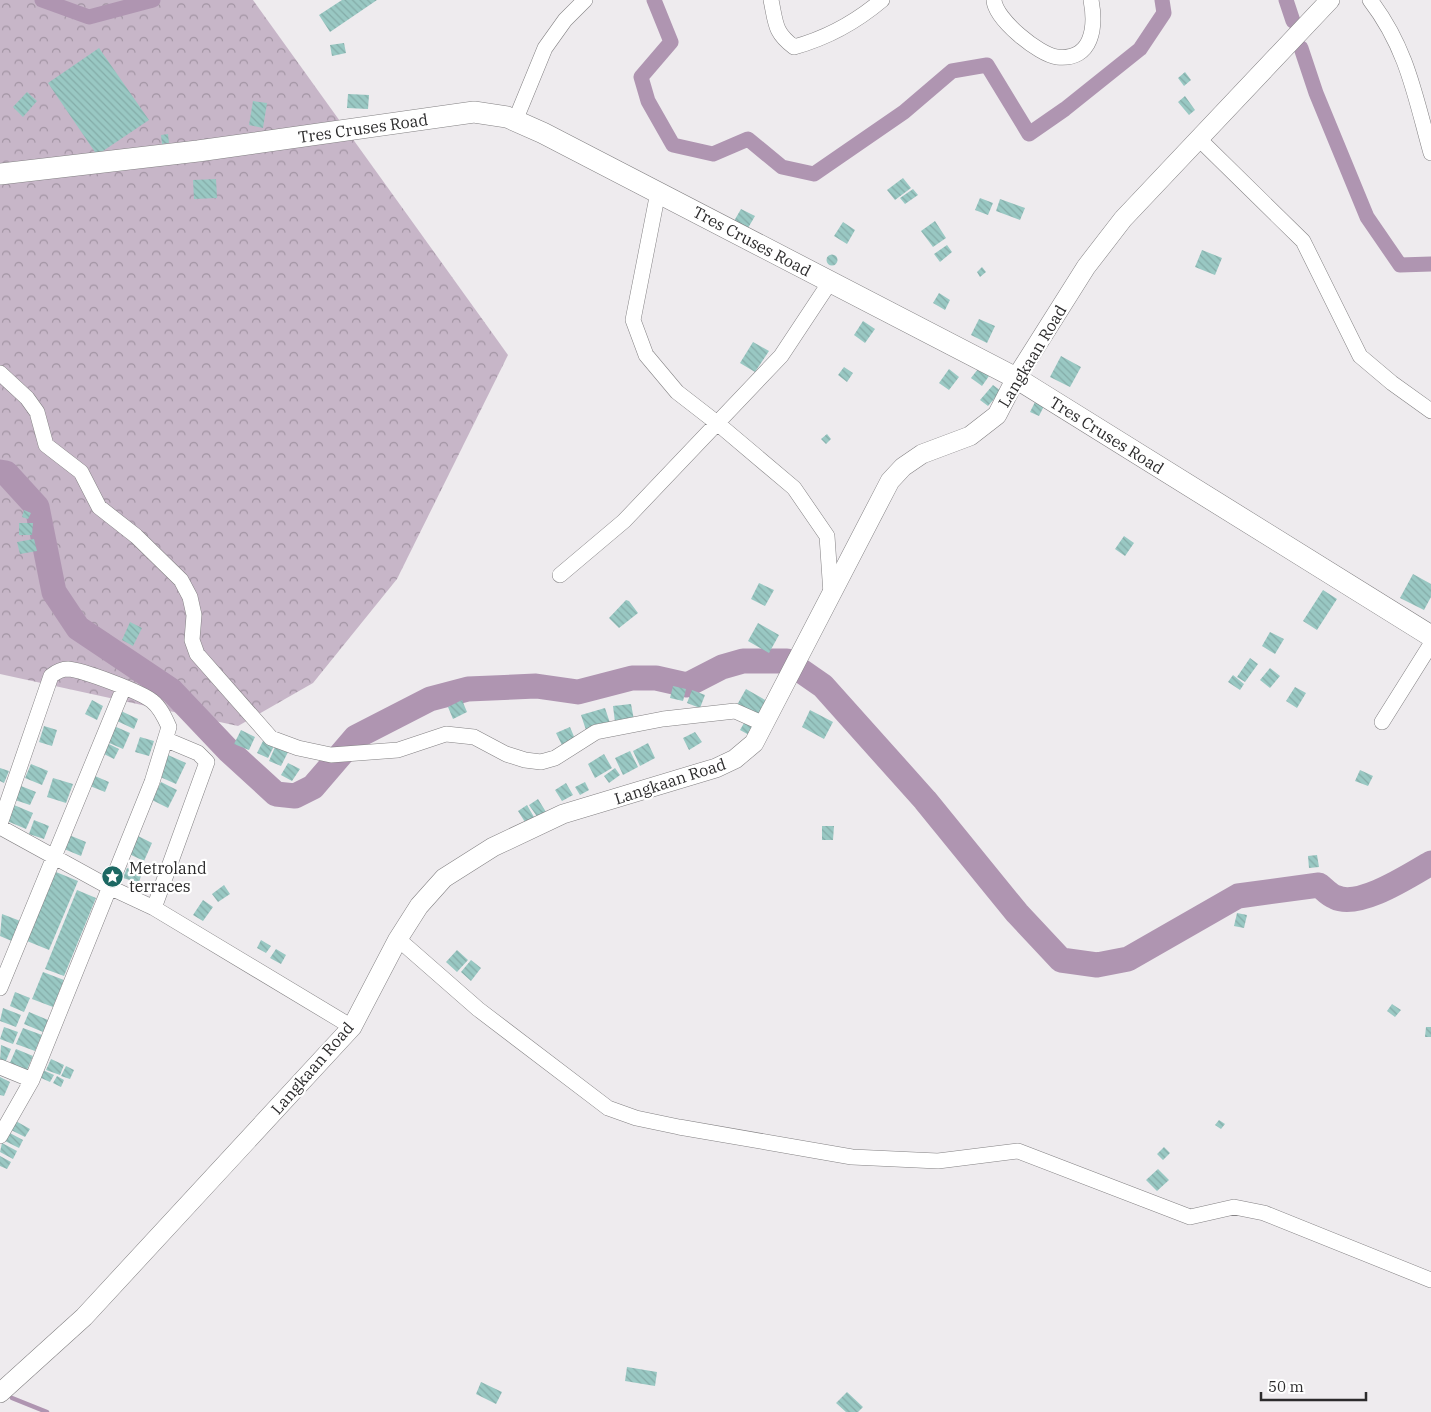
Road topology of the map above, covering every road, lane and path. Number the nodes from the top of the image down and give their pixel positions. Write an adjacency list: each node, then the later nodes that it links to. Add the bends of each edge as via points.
1 (585, 0): 8 (street, via 565,20 545,48)
2 (771, 0): 3 (street, via 776,28 782,38 794,47 821,40 866,14)
3 (882, 0)
4 (994, 0): 5 (street, via 1006,25 1056,57 1072,56 1088,46 1094,32)
5 (1091, 0)
6 (1330, 0): 9 (street, Langkaan Road)
7 (1370, 0): 10 (street, via 1386,21 1402,53)
8 (515, 121): 11 (main road, Tres Cruses Road, via 474,112 198,152); 12 (main road, Tres Cruses Road, via 543,132)
9 (1200, 139): 15 (street, Langkaan Road, via 1123,219 1086,267); 16 (street, via 1303,241 1360,356)
10 (1431, 153)
11 (0, 174)
12 (658, 192): 13 (main road, Tres Cruses Road); 17 (street, via 633,320 646,355 677,392)
13 (830, 282): 15 (main road, Tres Cruses Road); 17 (street, via 781,356)
14 (0, 373): 24 (street, via 27,398 36,412 46,445 81,472 99,507 136,536 181,580 190,597 194,615 192,640 198,654 271,738 331,755 398,750 446,734 474,737 506,754 541,762 555,758 596,732 663,719 735,711)
15 (1016, 378): 19 (street, Langkaan Road, via 997,416 970,436 922,454 890,481); 20 (main road, Tres Cruses Road)
16 (1431, 411)
17 (718, 422): 18 (street, via 624,521); 19 (street, via 794,488 808,507 827,536)
18 (560, 575)
19 (831, 594): 24 (street, Langkaan Road)
20 (1431, 636)
21 (1431, 644): 23 (street)
22 (124, 687): 25 (street, via 152,701 169,727); 26 (street, via 68,669 51,676); 27 (street)
23 (1382, 722)
24 (764, 724): 30 (street, Langkaan Road, via 754,743 736,759 716,768 563,814 493,847 444,878 419,906)
25 (167, 740): 28 (street); 29 (street, via 198,753 207,762)
26 (0, 826): 27 (street)
27 (53, 856): 28 (street); 31 (street)
28 (109, 887): 29 (street); 34 (street)
29 (154, 908): 32 (street)
30 (398, 939): 32 (street, Langkaan Road); 36 (street, via 478,1009 608,1108 636,1118 852,1157 938,1161 1018,1151 1190,1217 1234,1207 1264,1213)
31 (0, 988)
32 (352, 1027): 37 (street, Langkaan Road, via 84,1317)
33 (0, 1067): 34 (street)
34 (32, 1080): 35 (street)
35 (0, 1136)
36 (1431, 1280)
37 (0, 1393)

